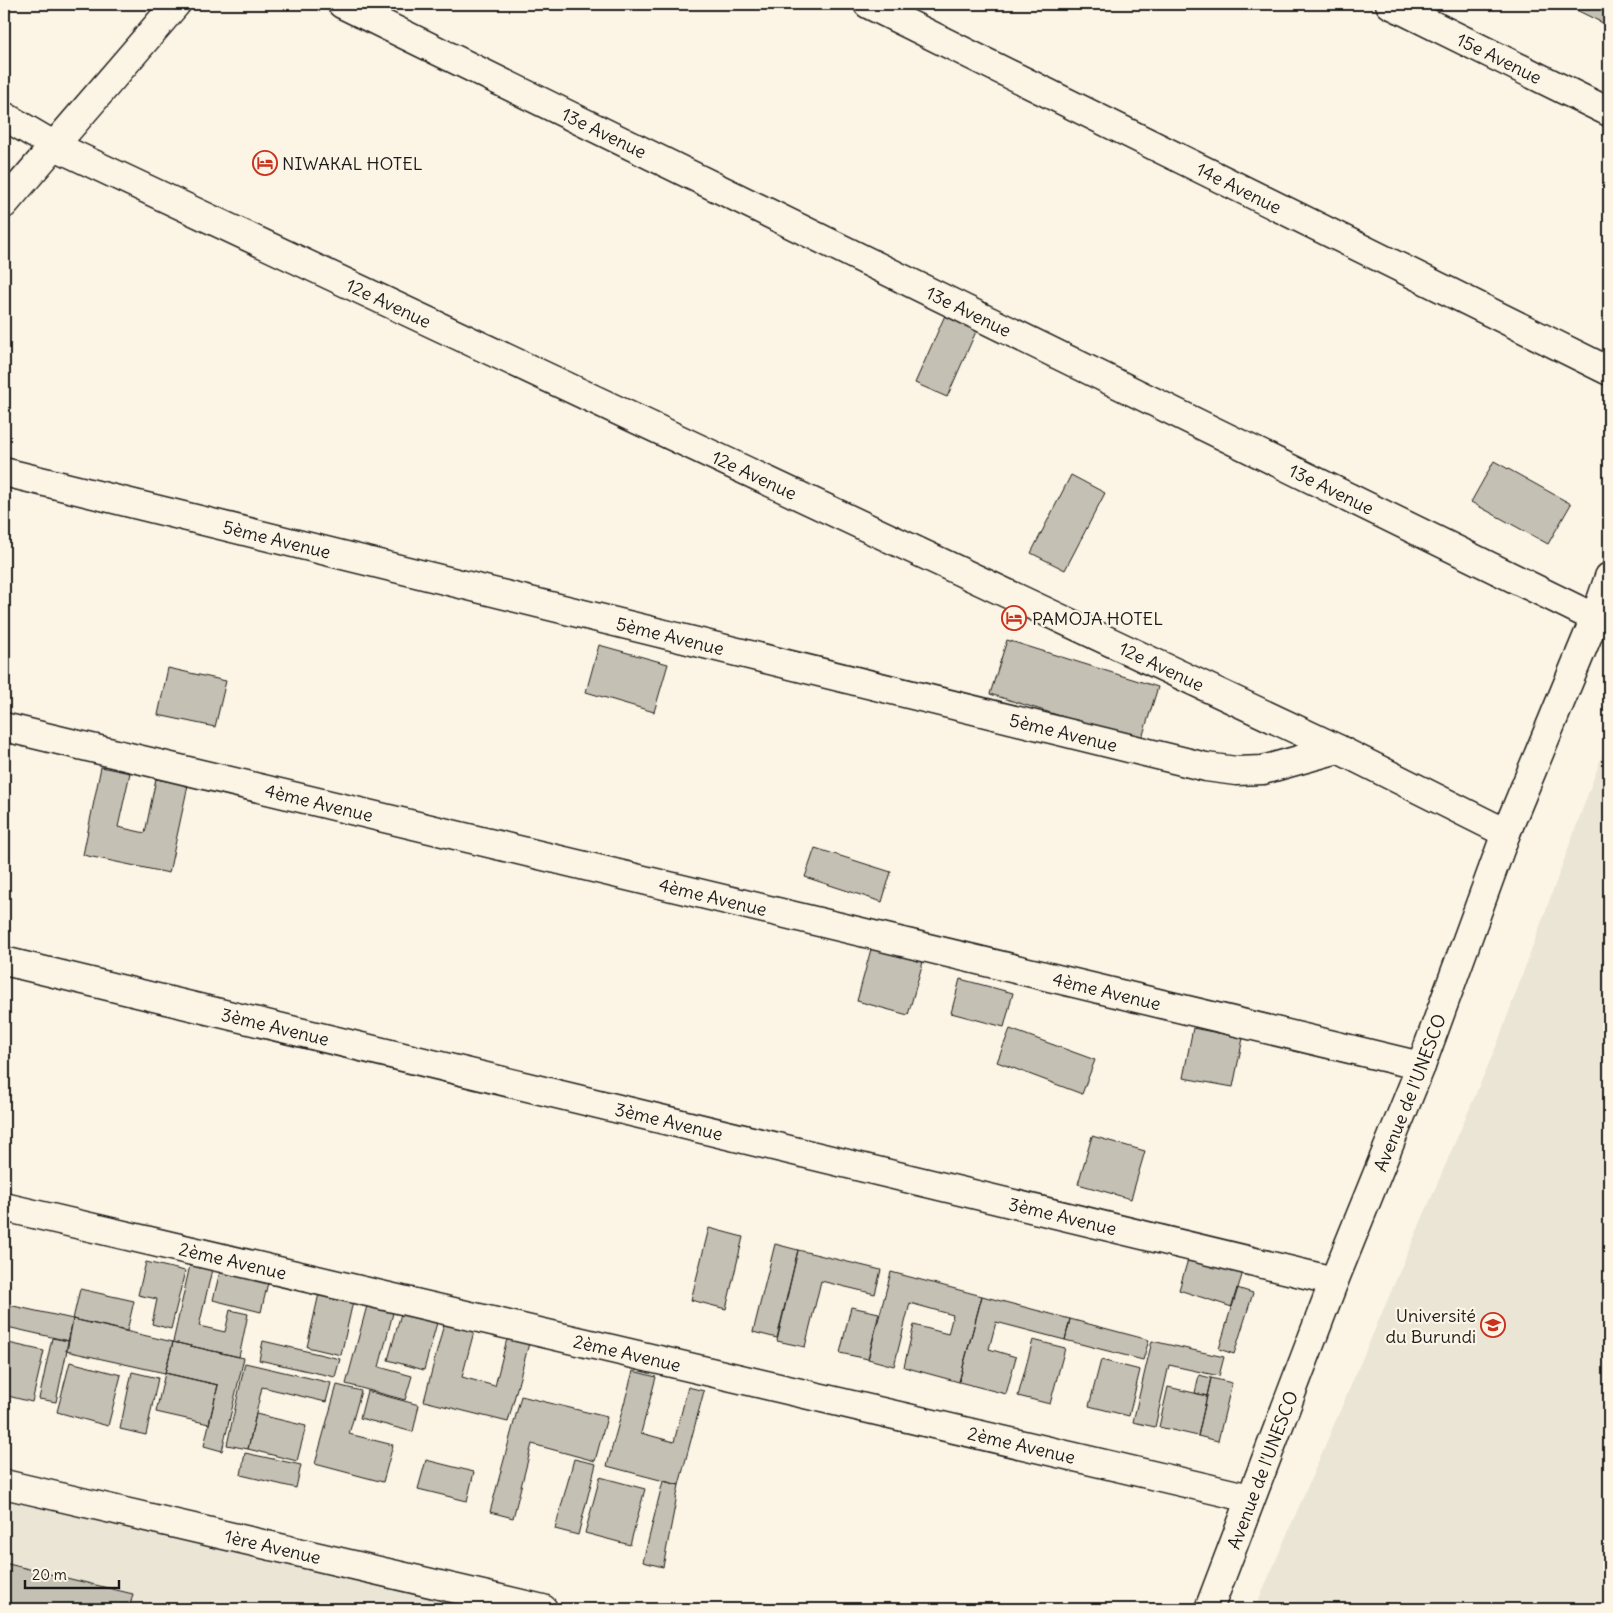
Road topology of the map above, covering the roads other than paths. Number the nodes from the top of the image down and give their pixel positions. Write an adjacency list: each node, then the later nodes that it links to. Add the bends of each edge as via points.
1 (176, 4): 7 (street)
2 (342, 4): 12 (street, 13e Avenue)
3 (868, 4): 9 (street, 14e Avenue)
4 (1390, 4): 5 (street, 15e Avenue)
5 (1609, 112)
6 (4, 116): 7 (street, 12e Avenue)
7 (55, 146): 8 (street); 14 (street, 12e Avenue)
8 (4, 204)
9 (1609, 371)
10 (4, 472): 14 (street, 5ème Avenue, via 1206,767 1263,770)
11 (1609, 577): 12 (street, Avenue de l'UNESCO)
12 (1595, 618): 15 (street, Avenue de l'UNESCO)
13 (4, 727): 17 (street, 4ème Avenue)
14 (1338, 749): 15 (street, 12e Avenue)
15 (1506, 833): 17 (street, Avenue de l'UNESCO)
16 (4, 961): 19 (street, 3ème Avenue)
17 (1421, 1066): 19 (street, Avenue de l'UNESCO)
18 (4, 1207): 21 (street, 2ème Avenue)
19 (1334, 1281): 21 (street, Avenue de l'UNESCO)
20 (4, 1484): 22 (street, 1ère Avenue)
21 (1250, 1498): 23 (street, Avenue de l'UNESCO)
22 (543, 1609)
23 (1209, 1609)

